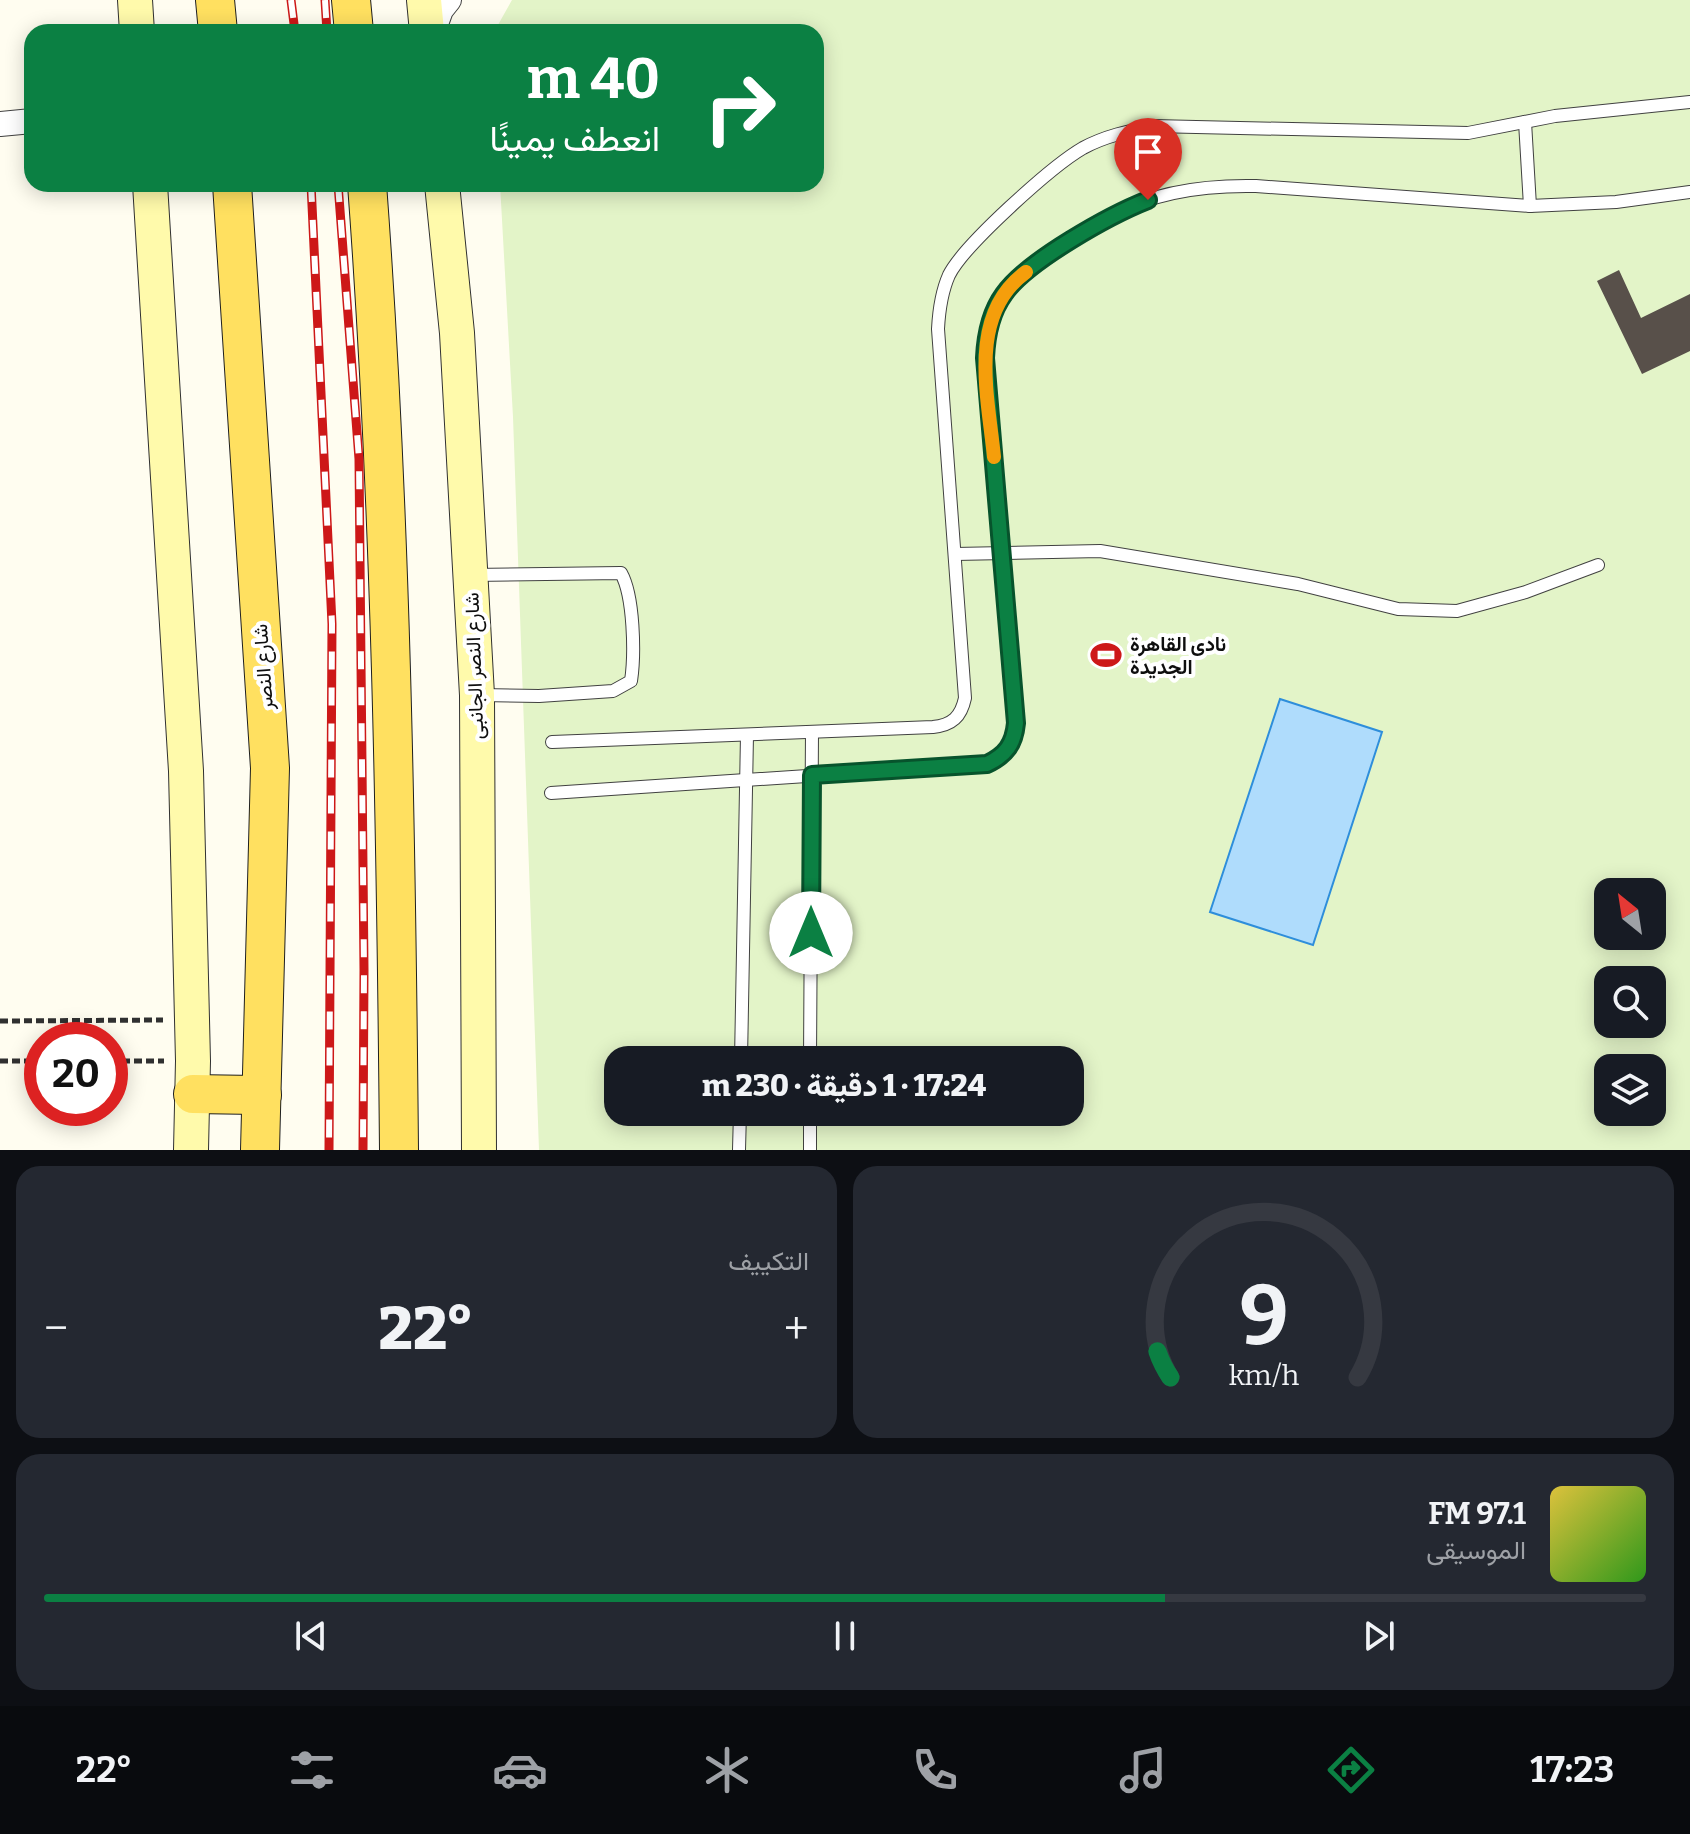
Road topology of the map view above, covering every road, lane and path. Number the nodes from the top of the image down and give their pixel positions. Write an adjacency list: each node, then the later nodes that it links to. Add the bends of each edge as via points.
1 (135, 0): 6 (street)
2 (215, 0): 7 (main road)
3 (351, 0): 8 (main road)
4 (424, 0): 9 (street)
5 (449, 0): 10 (street)
6 (136, 24)
7 (217, 24)
8 (353, 24)
9 (428, 24)
10 (434, 24)
11 (1690, 102): 13 (lane)
12 (24, 122): 14 (street)
13 (1525, 122): 20 (lane); 22 (lane, via 1468,133 1153,126 1117,133 1083,148 964,251 940,301)
14 (0, 124)
15 (150, 192): 32 (street, via 186,771)
16 (233, 192): 40 (main road, شارع النصر, via 270,768)
17 (368, 192): 45 (main road, via 395,773)
18 (443, 192): 24 (street, شارع النصر الجانبى)
19 (1690, 192): 20 (lane)
20 (1530, 206): 21 (lane, via 1219,185 1183,190 1114,214 1039,262 1004,293 986,335)
21 (1002, 551): 22 (lane); 23 (lane, via 1100,551 1298,584 1398,609 1457,611); 29 (lane, via 1016,723 1009,749 987,764)
22 (955, 554): 26 (lane, via 965,698 955,720 933,727)
23 (1598, 565)
24 (471, 575): 25 (street, شارع النصر الجانبى); 25 (lane, via 621,573 629,587 635,654 631,681 613,691)
25 (477, 695): 46 (street, شارع النصر الجانبى)
26 (812, 732): 27 (lane); 29 (lane)
27 (747, 735): 28 (lane); 30 (lane)
28 (552, 742)
29 (812, 775): 30 (lane); 35 (lane)
30 (746, 780): 31 (lane); 34 (lane)
31 (551, 793)
32 (192, 1020): 33 (path); 39 (street)
33 (0, 1021)
34 (741, 1046)
35 (810, 1046)
36 (0, 1061): 37 (path)
37 (24, 1061)
38 (128, 1065): 39 (path)
39 (193, 1078): 40 (main road); 43 (street)
40 (262, 1095): 44 (main road, شارع النصر)
41 (740, 1126): 47 (lane)
42 (810, 1126): 48 (lane)
43 (191, 1150)
44 (260, 1150)
45 (399, 1150)
46 (479, 1150)
47 (739, 1150)
48 (810, 1150)

